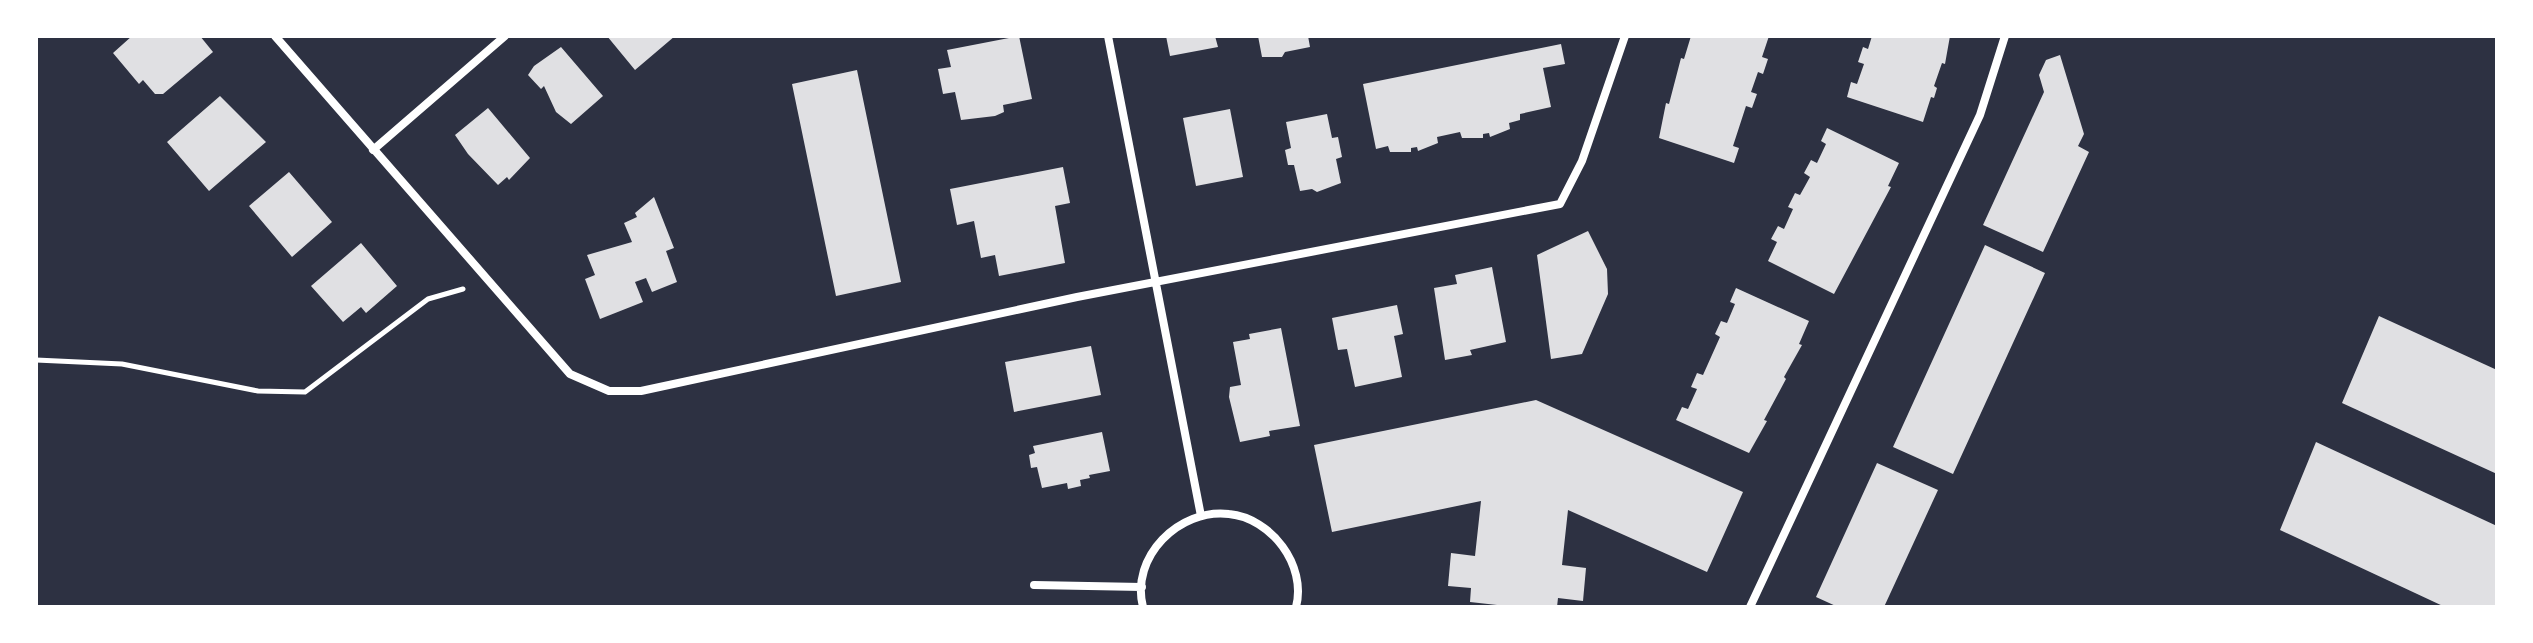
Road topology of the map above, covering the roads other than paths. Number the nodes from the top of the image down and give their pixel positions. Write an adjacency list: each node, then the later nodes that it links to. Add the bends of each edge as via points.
1 (275, 36): 6 (street)
2 (505, 36): 6 (street)
3 (1108, 36): 7 (street)
4 (1625, 36): 7 (street, via 1582,161 1560,204)
5 (2005, 36): 13 (street, via 1980,115)
6 (373, 150): 7 (street, via 570,374 609,391 641,391)
7 (1156, 283): 8 (street)
8 (1201, 516): 10 (street, via 1165,535 1149,557); 12 (street, via 1229,514 1255,522 1282,544 1294,568)
9 (1034, 585): 10 (street)
10 (1142, 587): 11 (street)
11 (1143, 607)
12 (1296, 607)
13 (1750, 607)

